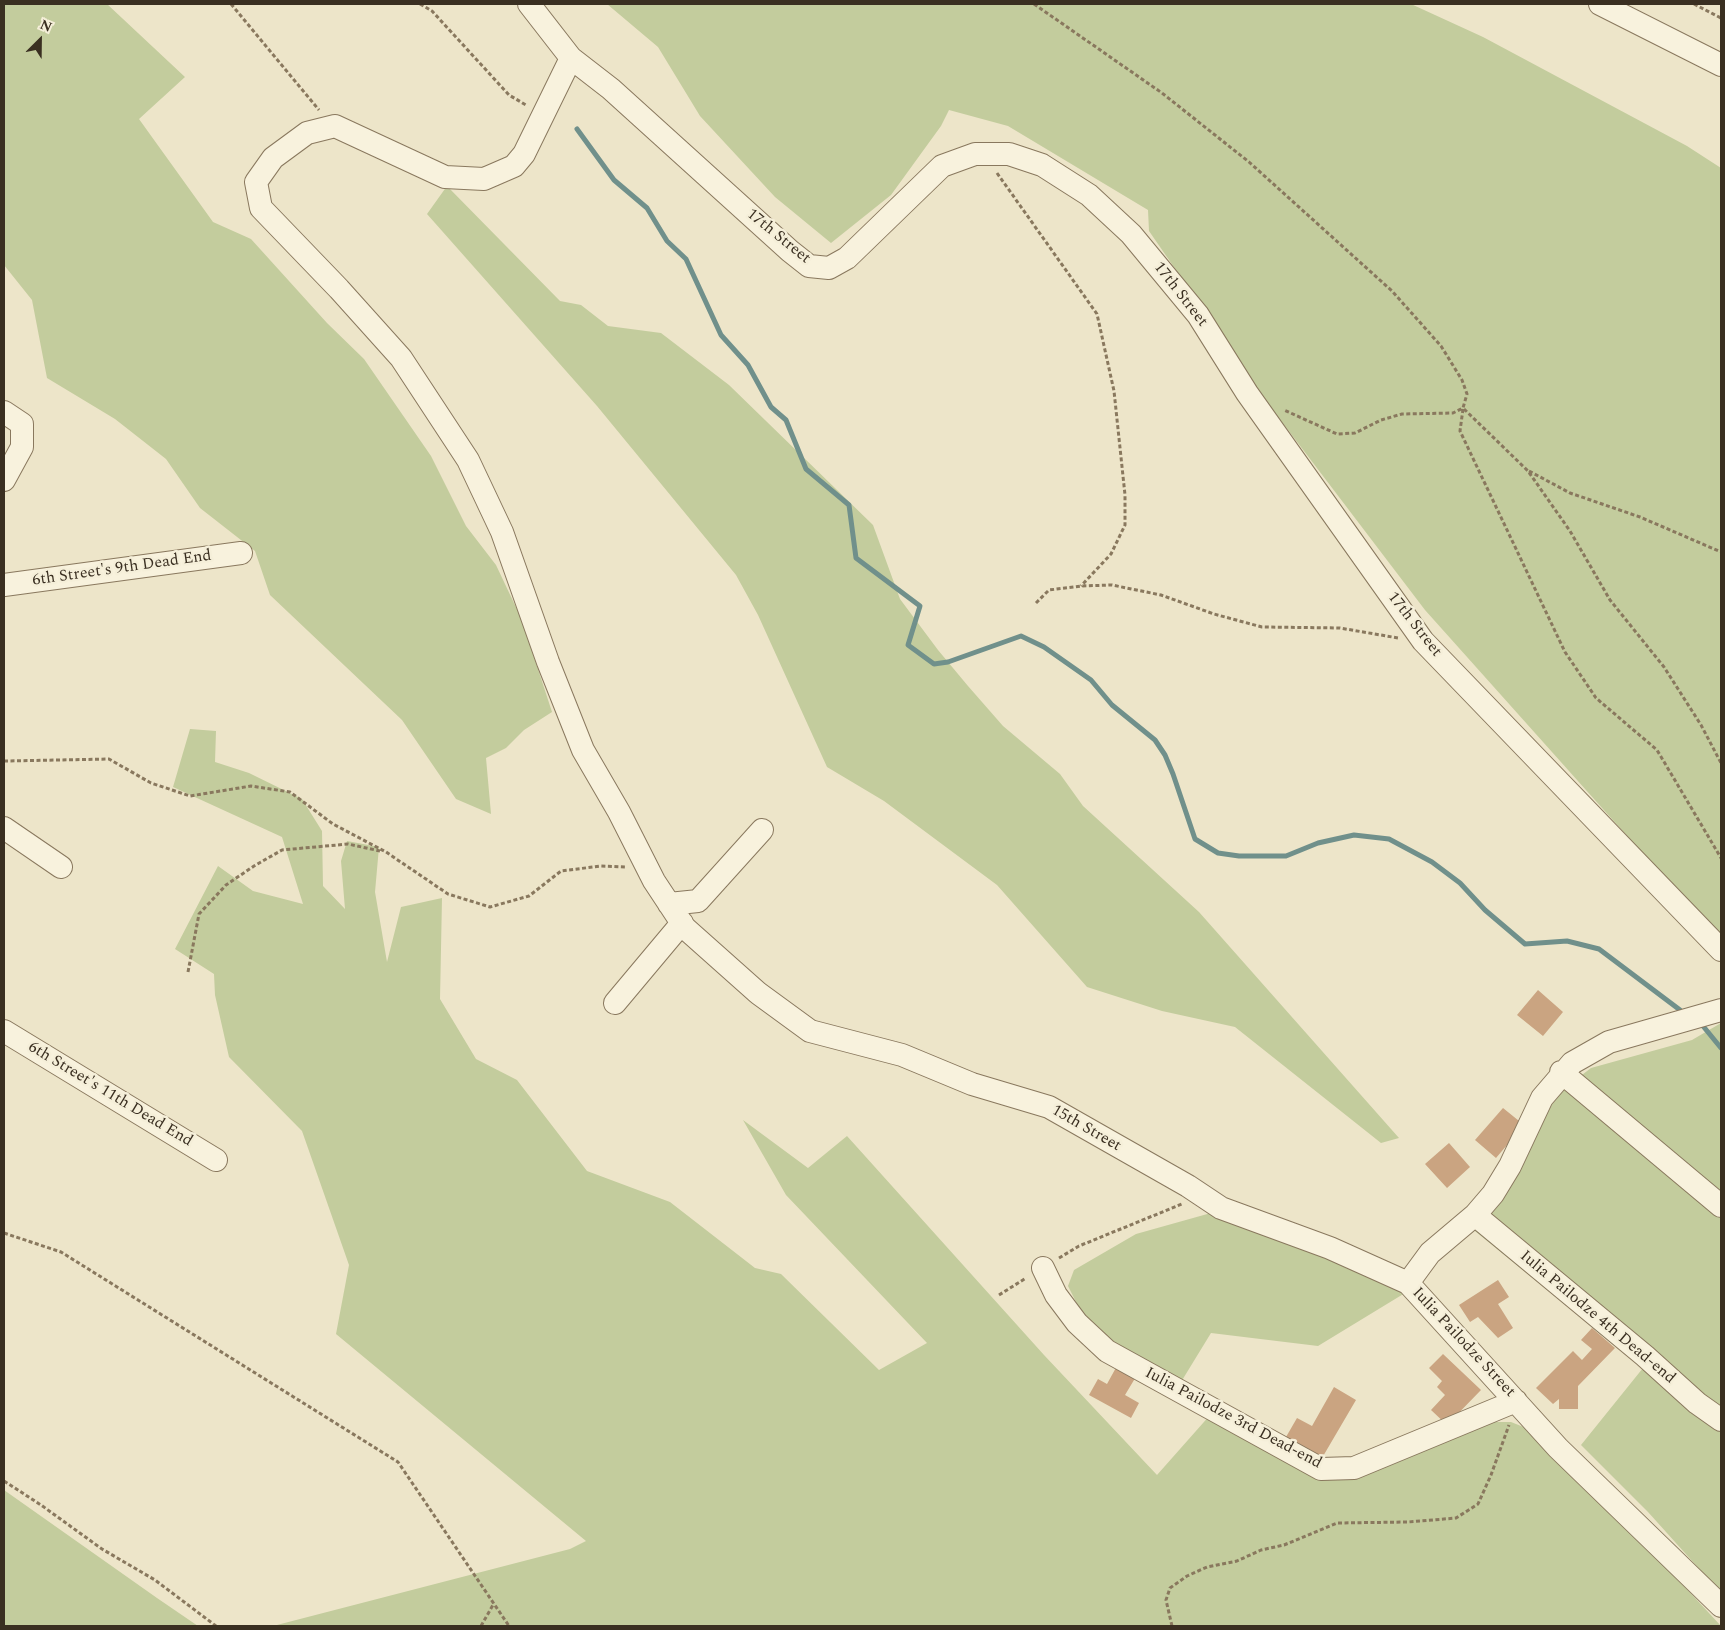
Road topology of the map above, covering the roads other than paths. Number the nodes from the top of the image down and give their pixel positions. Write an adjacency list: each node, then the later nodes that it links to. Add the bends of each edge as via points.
1 (529, 4): 3 (street, 17th Street)
2 (1600, 4): 4 (street)
3 (572, 58): 12 (street, 15th Street, via 524,154 514,166 484,179 445,177 335,126 308,133 272,158 256,182 261,208 401,358 468,460 502,532 548,662 584,750); 14 (street, 17th Street, via 810,266 829,268 847,258 942,166 975,154 1009,154 1042,165 1089,195 1132,234 1198,316 1247,393 1423,641)
4 (1721, 65)
5 (4, 412): 6 (street, via 22,424 22,447)
6 (4, 480)
7 (241, 553): 8 (street, 6th Street's 9th Dead End)
8 (4, 585)
9 (4, 828): 11 (street)
10 (762, 830): 12 (street, via 698,901)
11 (60, 867)
12 (669, 904): 13 (street, 15th Street)
13 (682, 923): 15 (street); 23 (street, 15th Street, via 758,993 810,1031 902,1055 972,1084 1049,1107 1221,1208 1330,1248)
14 (1721, 950)
15 (615, 1003)
16 (1721, 1010): 18 (street, Iulia Pailodze Street, via 1609,1042)
17 (4, 1031): 19 (street, 6th Street's 11th Dead End)
18 (1561, 1072): 20 (street); 21 (street, Iulia Pailodze Street, via 1542,1098 1510,1166)
19 (216, 1160)
20 (1721, 1206)
21 (1475, 1215): 23 (street, Iulia Pailodze Street, via 1430,1253); 25 (street, Iulia Pailodze 4th Dead-end, via 1645,1356 1696,1403)
22 (1043, 1268): 24 (street, Iulia Pailodze 3rd Dead-end, via 1056,1295 1077,1323 1107,1351 1322,1469 1354,1468)
23 (1408, 1284): 24 (street, Iulia Pailodze Street)
24 (1516, 1401): 26 (street, Iulia Pailodze Street, via 1558,1448)
25 (1721, 1420)
26 (1721, 1606)

